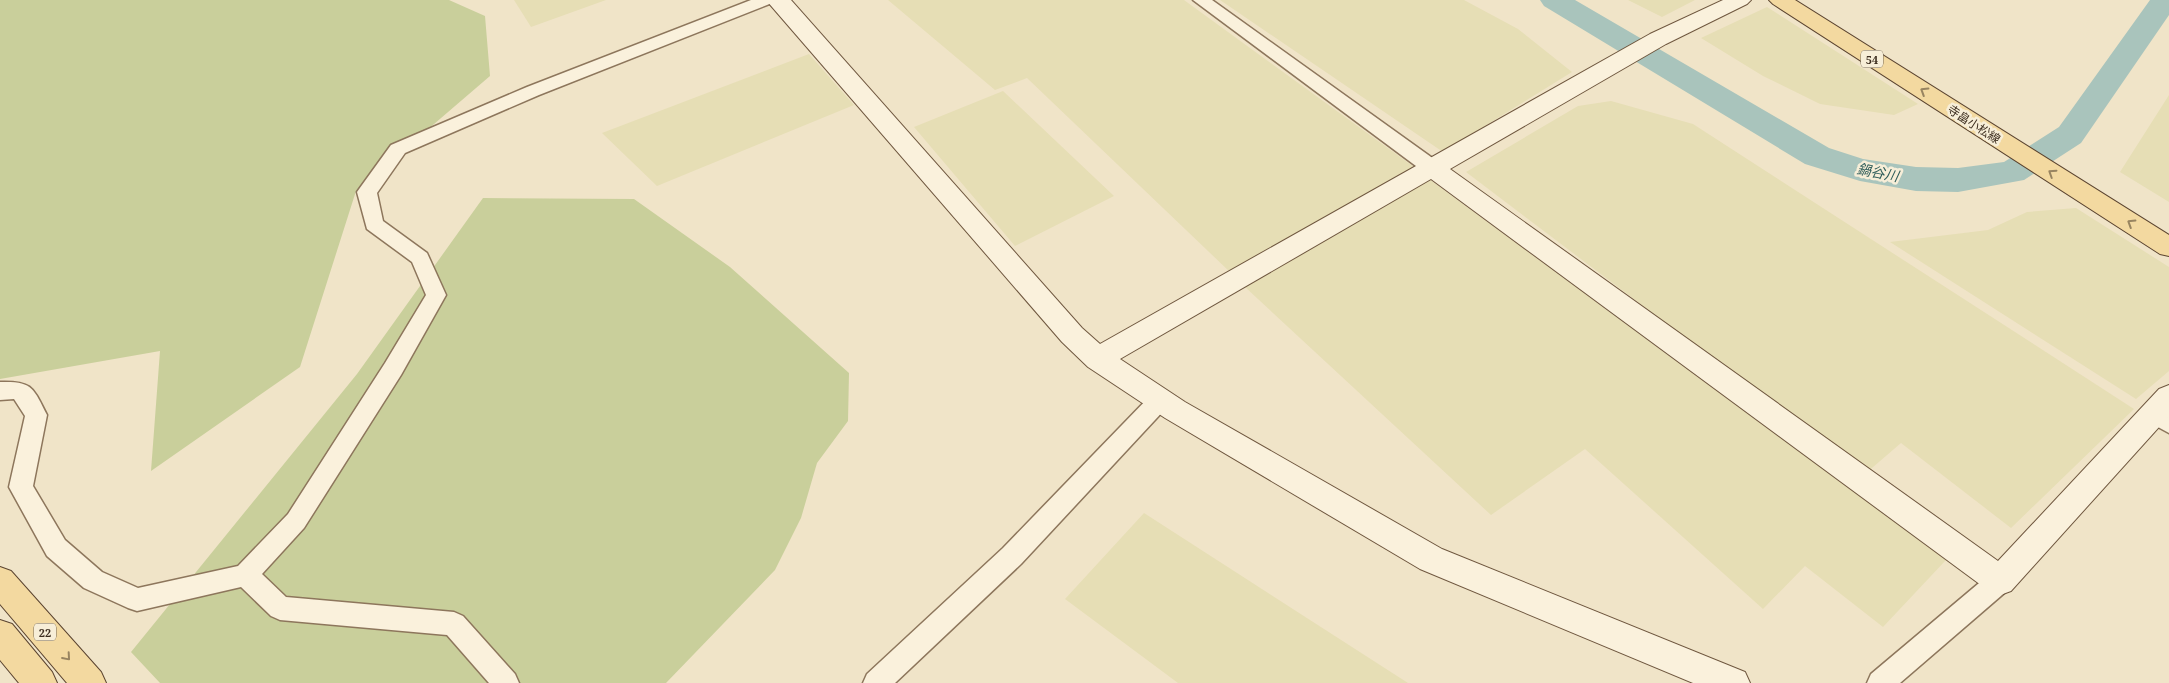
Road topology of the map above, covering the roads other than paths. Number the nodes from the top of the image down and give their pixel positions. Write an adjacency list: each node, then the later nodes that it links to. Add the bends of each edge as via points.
1 (1201, 0): 7 (street)
2 (1740, 0): 7 (street, via 1658,39)
3 (1780, 0): 6 (main road, 寺畠小松線 / 54, one-way to 3)
4 (1810, 0): 6 (main road, 寺畠小松線 / 54)
5 (780, 1): 11 (street, via 1072,335); 15 (street, via 533,91 398,149 367,192 374,224 420,258 436,295 296,521)
6 (1974, 113): 8 (main road, 寺畠小松線 / 54)
7 (1431, 167): 11 (street); 17 (street)
8 (2102, 194): 9 (main road, 寺畠小松線 / 54); 10 (main road, 寺畠小松線 / 54, one-way to 8)
9 (2169, 226)
10 (2169, 247)
11 (1098, 359): 13 (street)
12 (0, 391): 15 (street, via 20,390 36,415 21,487 56,548 93,580 138,600)
13 (1160, 400): 22 (street, via 1012,556); 23 (street, via 1431,559)
14 (2164, 412): 17 (street)
15 (245, 575): 21 (street, via 280,608 454,624)
16 (0, 580): 20 (main road, 22, one-way to 20)
17 (2000, 581): 24 (street)
18 (0, 635): 19 (main road)
19 (40, 683)
20 (89, 683)
21 (506, 683)
22 (876, 683)
23 (1732, 683)
24 (1880, 683)

